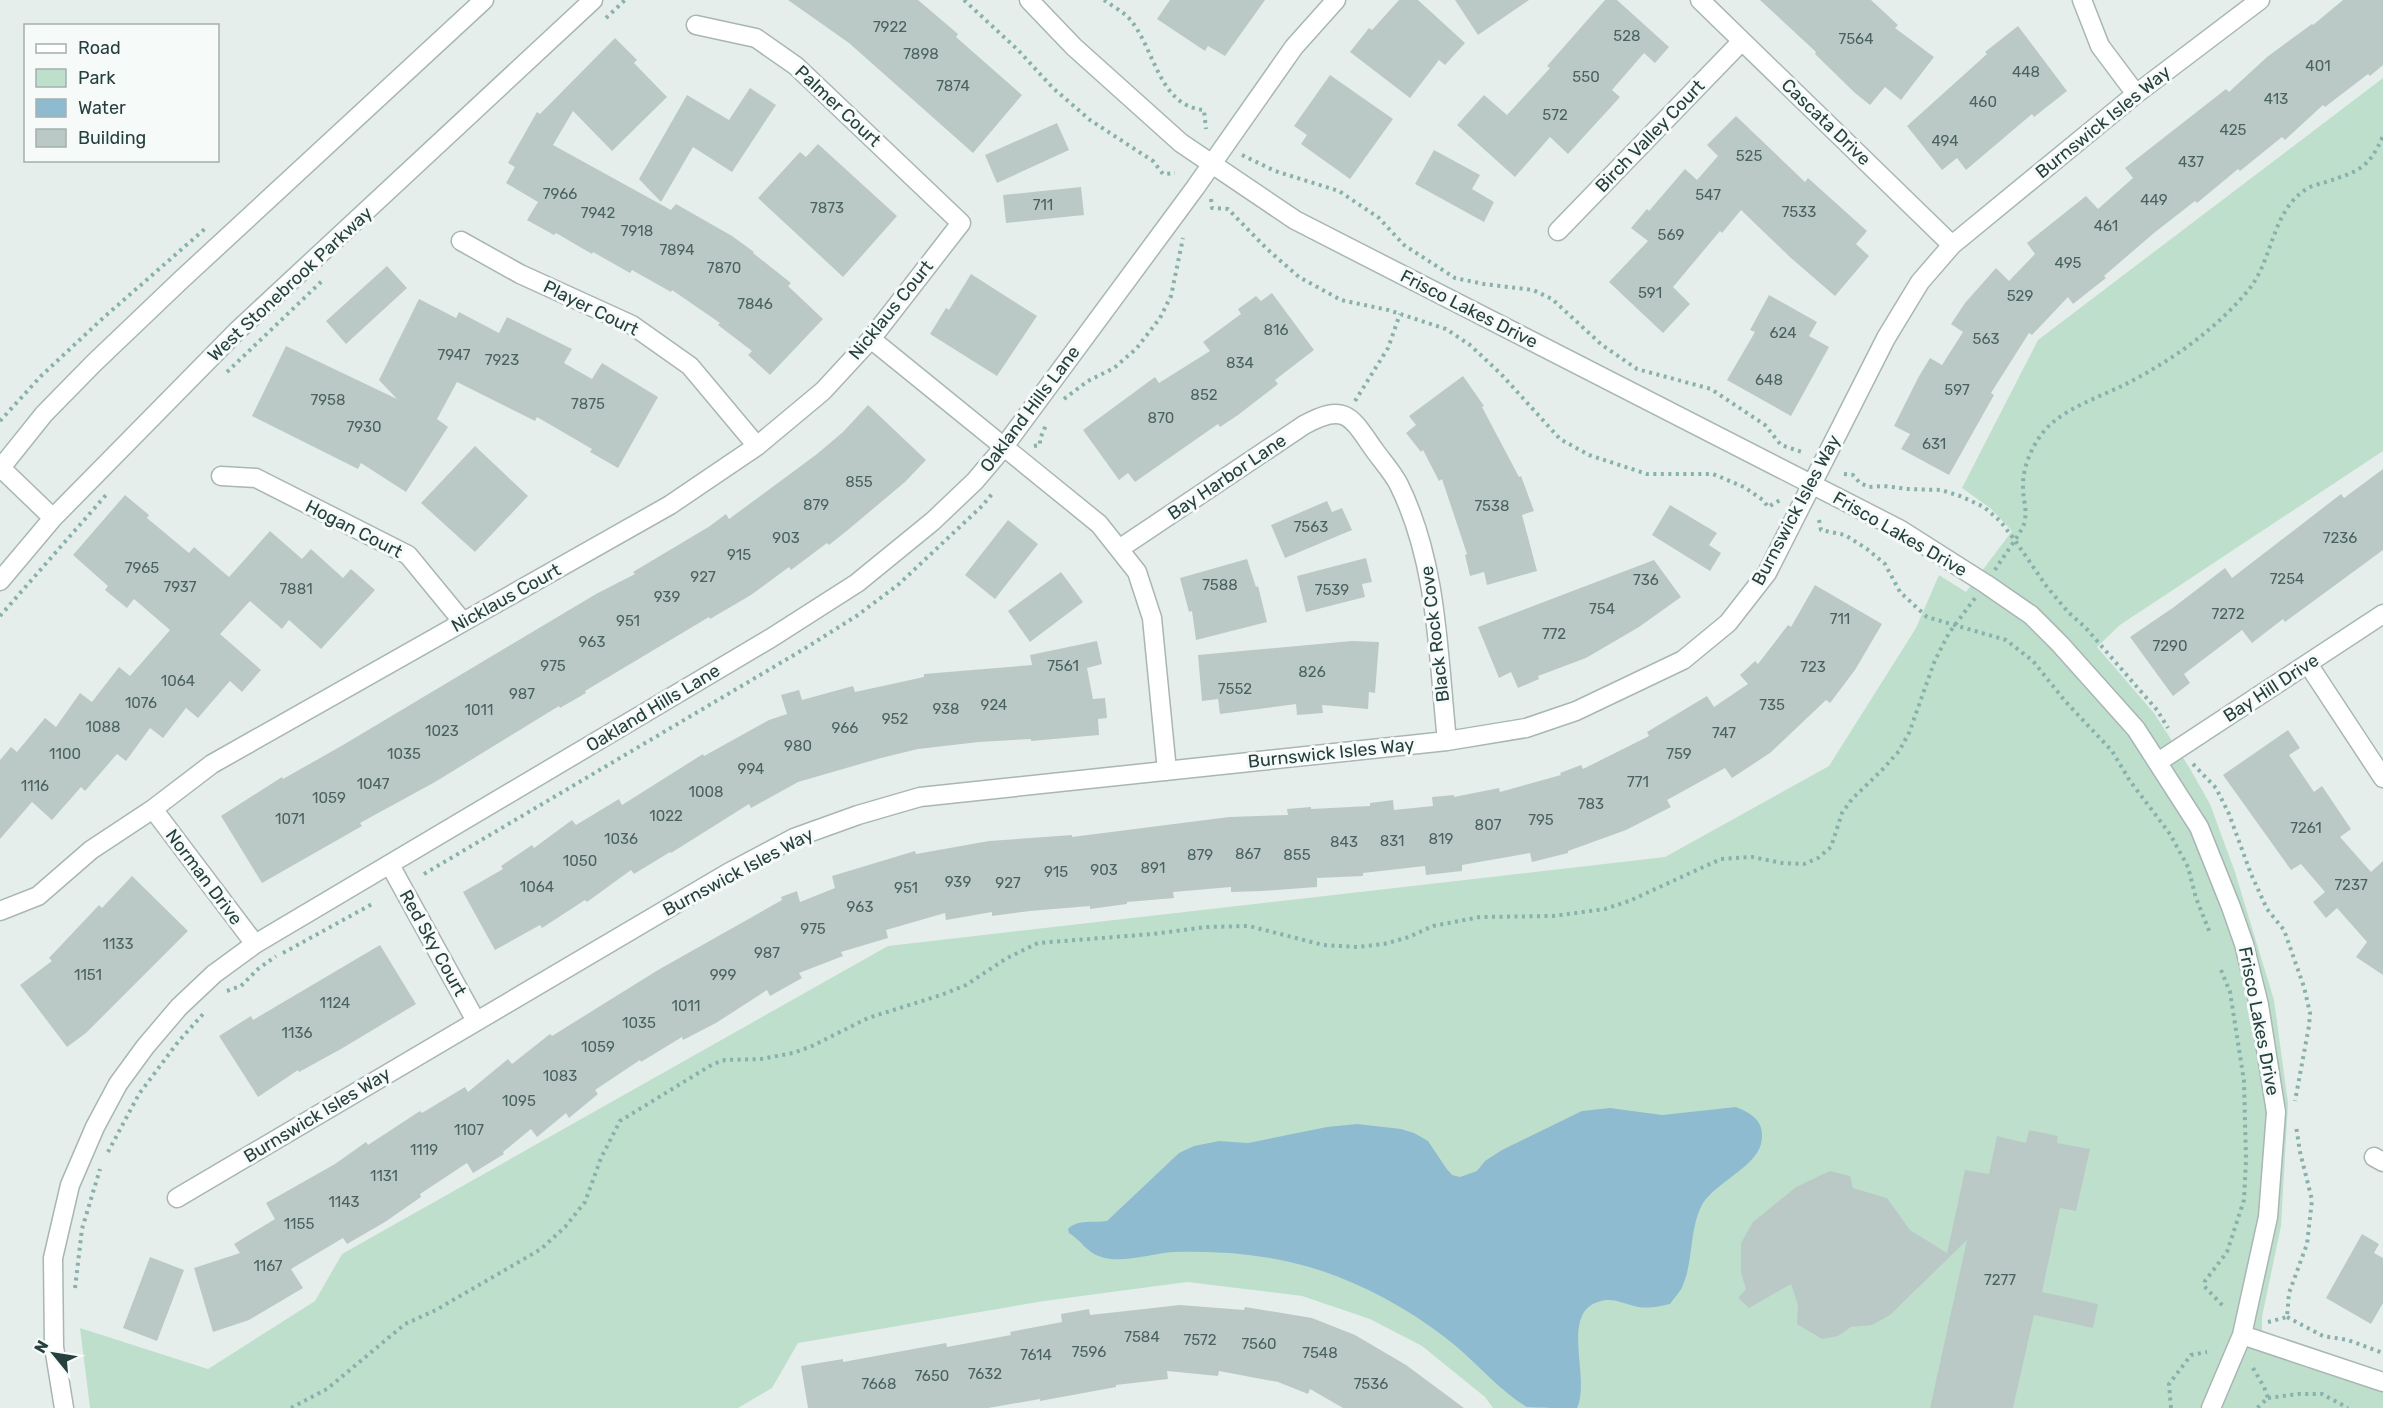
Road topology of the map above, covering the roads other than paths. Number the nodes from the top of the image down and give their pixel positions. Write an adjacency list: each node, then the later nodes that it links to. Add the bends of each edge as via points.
1 (484, 0): 20 (street, via 94,363 44,414)
2 (593, 0): 23 (street, West Stonebrook Parkway, via 237,331)
3 (1029, 0): 11 (street, Frisco Lakes Drive, via 1074,47 1181,143)
4 (1336, 0): 11 (street, Oakland Hills Lane, via 1294,47)
5 (1700, 0): 9 (street, Cascata Drive)
6 (2082, 0): 10 (street, via 2100,46)
7 (2260, 0): 10 (street, Burnswick Isles Way)
8 (696, 25): 12 (street, Palmer Court, via 756,38 796,66)
9 (1742, 40): 13 (street, Birch Valley Court); 15 (street, Cascata Drive)
10 (2136, 94): 15 (street, Burnswick Isles Way)
11 (1212, 164): 19 (street, Oakland Hills Lane); 22 (street, Frisco Lakes Drive, via 1295,220)
12 (960, 223): 16 (street, Nicklaus Court)
13 (1558, 231)
14 (461, 241): 18 (street, Player Court, via 520,274 632,325 690,366)
15 (1952, 245): 22 (street, Burnswick Isles Way, via 1920,282 1886,338)
16 (871, 339): 18 (street, Nicklaus Court, via 823,391); 19 (street)
17 (1341, 415): 24 (street, Bay Harbor Lane, via 1321,416 1304,425); 29 (street, Black Rock Cove, via 1353,420 1399,484 1425,555)
18 (756, 446): 27 (street, Nicklaus Court, via 670,505)
19 (1003, 448): 24 (street, via 1099,524); 34 (street, Oakland Hills Lane, via 933,521 857,584)
20 (0, 468): 23 (street)
21 (220, 476): 27 (street, Hogan Court, via 256,478 408,555)
22 (1810, 484): 29 (street, Burnswick Isles Way, via 1767,573 1728,623 1683,660 1566,714 1526,728); 30 (street, Frisco Lakes Drive, via 1900,530 2031,615 2136,729)
23 (53, 518): 25 (street, West Stonebrook Parkway)
24 (1119, 549): 31 (street, via 1137,572 1152,618)
25 (0, 581)
26 (2383, 614): 28 (street, Bay Hill Drive)
27 (463, 622): 33 (street, Nicklaus Court, via 212,764)
28 (2308, 664): 30 (street, Bay Hill Drive); 32 (street)
29 (1447, 741): 31 (street, Burnswick Isles Way)
30 (2158, 762): 39 (street, Frisco Lakes Drive, via 2199,827 2240,933 2259,1005 2276,1112 2268,1217)
31 (1167, 771): 37 (street, Burnswick Isles Way, via 920,797 858,814 805,834 728,873)
32 (2383, 778)
33 (153, 809): 35 (street, Nicklaus Court, via 91,850 38,896); 36 (street, Norman Drive)
34 (390, 865): 36 (street, Oakland Hills Lane); 37 (street, Red Sky Court)
35 (0, 911)
36 (255, 944): 41 (street, Oakland Hills Lane, via 179,1006 145,1047 118,1084 70,1185 53,1258 54,1347)
37 (476, 1022): 38 (street, Burnswick Isles Way)
38 (177, 1198)
39 (2242, 1335): 40 (street); 42 (street, Frisco Lakes Drive)
40 (2383, 1382)
41 (64, 1408)
42 (2211, 1408)

